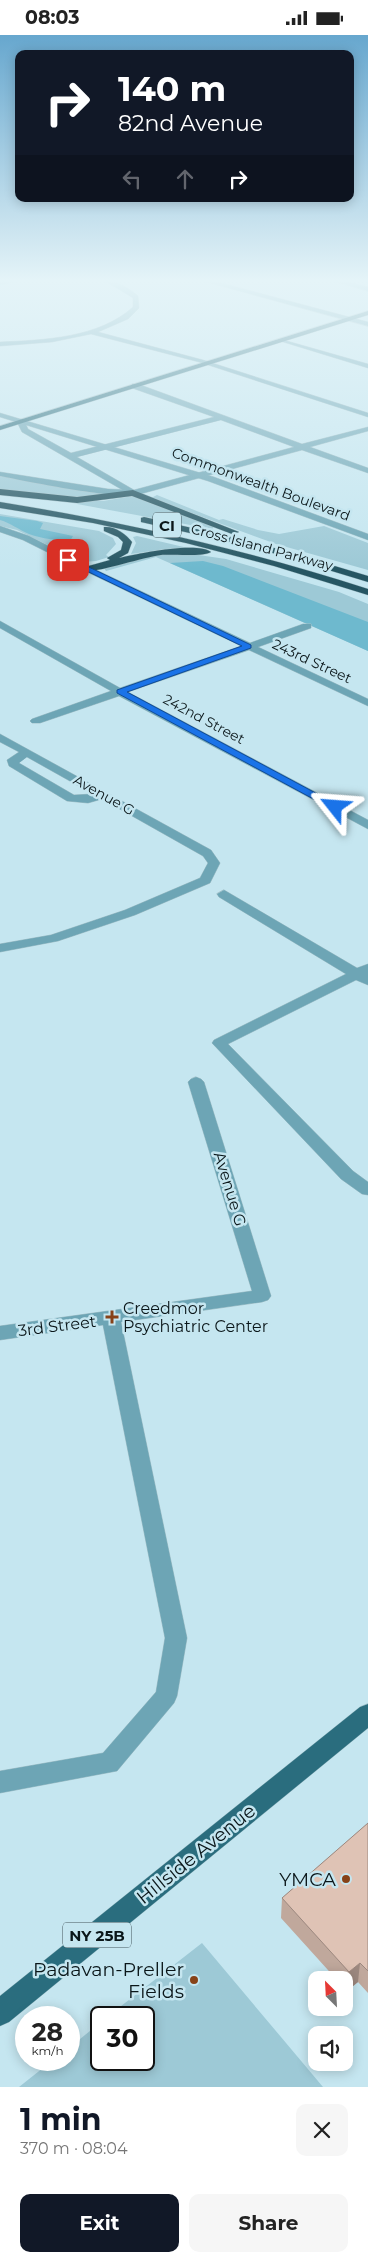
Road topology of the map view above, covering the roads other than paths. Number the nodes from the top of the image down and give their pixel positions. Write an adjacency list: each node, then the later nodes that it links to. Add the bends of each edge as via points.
1 (145, 377): 6 (main road)
2 (167, 377): 4 (main road)
3 (252, 377): 5 (street)
4 (135, 387): 7 (street); 8 (main road)
5 (368, 415)
6 (3, 417): 8 (street, Commonwealth Boulevard)
7 (220, 417): 11 (street); 12 (street)
8 (21, 422): 9 (main road); 11 (street, Commonwealth Boulevard); 13 (street, via 25,430)
9 (0, 428)
10 (368, 429): 12 (street)
11 (104, 447): 13 (street); 16 (street, Commonwealth Boulevard)
12 (302, 447): 14 (street); 16 (street)
13 (70, 456): 17 (street)
14 (368, 471)
15 (0, 474): 17 (street, via 108,492)
16 (201, 475): 17 (street); 23 (street, Commonwealth Boulevard)
17 (133, 493): 18 (highway, via 77,500); 24 (highway)
18 (0, 494): 20 (highway)
19 (0, 507): 25 (highway, via 101,527 127,540 127,548 121,554); 26 (highway, Cross Island Parkway / CI, via 117,525 237,553)
20 (112, 514)
21 (136, 519): 24 (highway, Cross Island Parkway / CI, via 220,537)
22 (0, 529): 25 (street, 243rd Street)
23 (368, 537)
24 (331, 567): 27 (highway, Cross Island Parkway / CI)
25 (85, 568): 26 (highway, via 147,553 194,551); 31 (street, 243rd Street)
26 (327, 579): 28 (highway, Cross Island Parkway / CI)
27 (368, 579)
28 (368, 592)
29 (0, 624): 32 (street, 242nd Street)
30 (308, 626): 31 (street)
31 (248, 647): 32 (street); 33 (street, 243rd Street)
32 (120, 691): 34 (street); 38 (street, 242nd Street)
33 (368, 703)
34 (36, 721)
35 (0, 737): 36 (street, Avenue G)
36 (27, 752): 37 (street, Avenue G); 37 (street, via 13,763 71,798 88,799)
37 (103, 795): 40 (street, Avenue G, via 207,853 214,863 205,880 94,927 32,945)
38 (368, 825)
39 (224, 894): 41 (street)
40 (0, 948)
41 (364, 974): 43 (street, via 219,1043 347,1175)
42 (196, 1082): 44 (street, Avenue G)
43 (368, 1190)
44 (262, 1296): 45 (street, 3rd Street)
45 (112, 1319): 46 (street, 3rd Street); 48 (street, via 176,1638 166,1696 109,1763)
46 (0, 1333)
47 (368, 1714): 49 (main road, Hillside Avenue / NY 25B)
48 (0, 1782)
49 (0, 2013)

